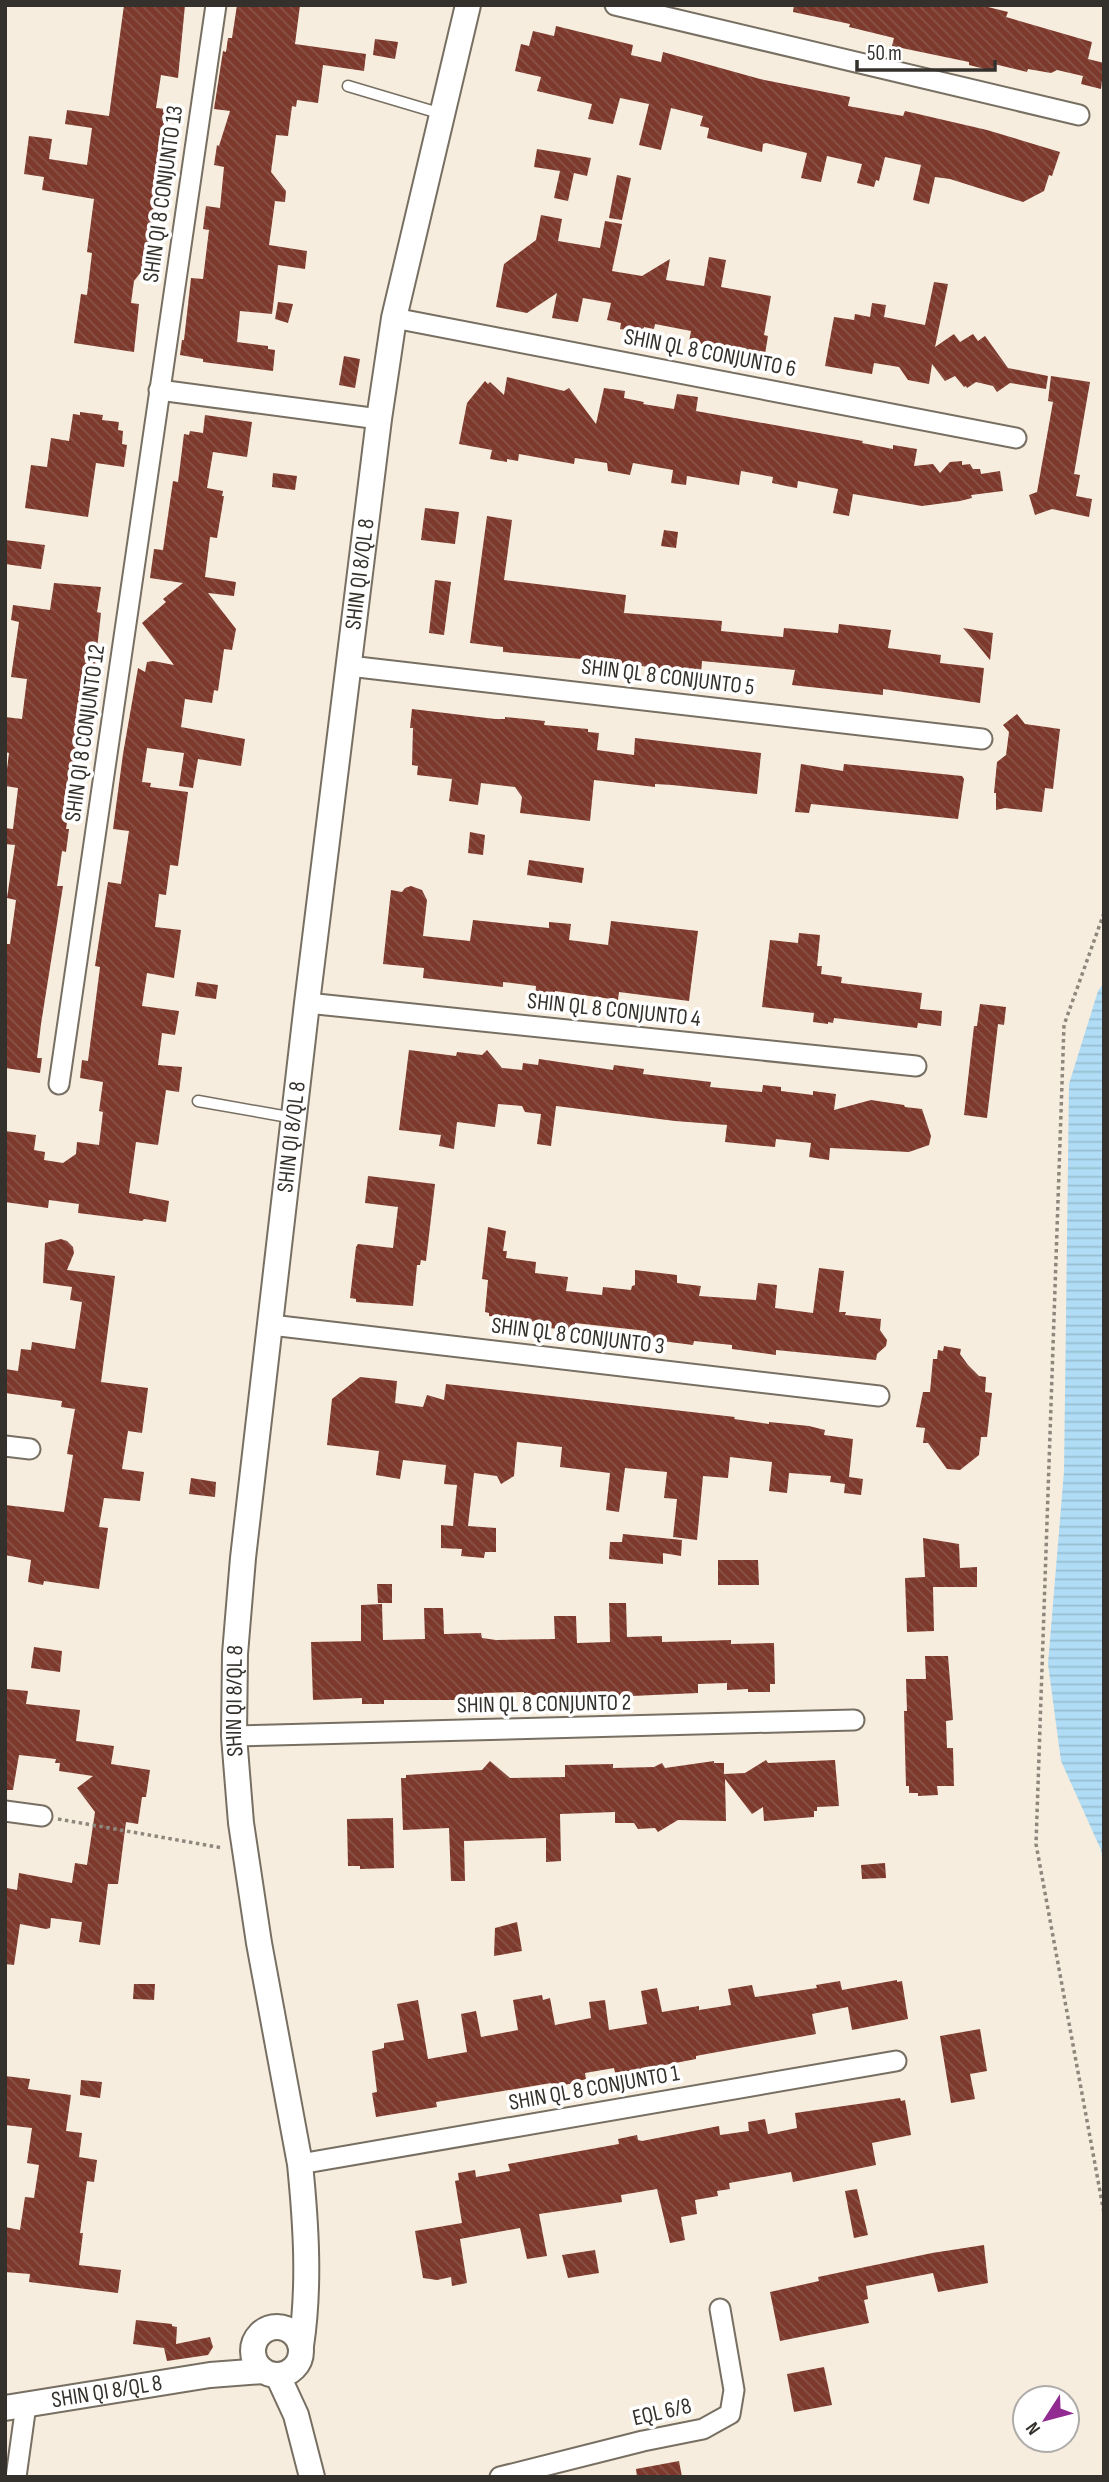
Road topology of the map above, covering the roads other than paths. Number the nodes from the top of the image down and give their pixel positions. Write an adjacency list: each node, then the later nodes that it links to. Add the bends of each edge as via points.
1 (216, 5): 8 (street, SHIN QI 8 CONJUNTO 13)
2 (468, 5): 5 (street, SHIN QI 8/QL 8)
3 (615, 5): 6 (street)
4 (348, 86): 5 (lane)
5 (442, 115): 7 (street, SHIN QI 8/QL 8)
6 (1079, 115)
7 (394, 318): 9 (street, SHIN QI 8/QL 8); 10 (street, SHIN QL 8 CONJUNTO 6)
8 (159, 390): 9 (street); 15 (street, SHIN QI 8 CONJUNTO 12)
9 (379, 419): 11 (street, SHIN QI 8/QL 8)
10 (1016, 438)
11 (349, 666): 12 (street, SHIN QL 8 CONJUNTO 5); 13 (street, SHIN QI 8/QL 8)
12 (982, 739)
13 (307, 1003): 14 (street, SHIN QL 8 CONJUNTO 4); 17 (street, SHIN QI 8/QL 8)
14 (916, 1066)
15 (59, 1084)
16 (198, 1101): 17 (lane)
17 (294, 1118): 18 (street, SHIN QI 8/QL 8)
18 (271, 1325): 19 (street, SHIN QL 8 CONJUNTO 3); 23 (street, SHIN QI 8/QL 8, via 234,1654)
19 (879, 1396)
20 (5, 1446): 21 (street)
21 (30, 1449)
22 (854, 1720): 23 (street, SHIN QL 8 CONJUNTO 2)
23 (234, 1736): 27 (street, SHIN QI 8/QL 8, via 259,1943)
24 (5, 1811): 25 (street)
25 (42, 1816)
26 (897, 2061): 27 (street, SHIN QL 8 CONJUNTO 1)
27 (300, 2164): 28 (street, SHIN QI 8/QL 8)
28 (306, 2274): 30 (street); 32 (street, SHIN QI 8/QL 8, via 306,2302)
29 (720, 2309): 37 (street, EQL 6/8, via 734,2390 730,2414 703,2429)
30 (275, 2327): 31 (street, SHIN QI 8/QL 8, via 257,2337); 32 (street, via 296,2336)
31 (253, 2347): 32 (street, via 254,2360); 33 (street, SHIN QI 8/QL 8)
32 (284, 2365): 33 (street, SHIN QI 8/QL 8); 36 (street)
33 (210, 2375): 34 (street, SHIN QI 8/QL 8)
34 (16, 2407): 35 (street)
35 (16, 2477)
36 (312, 2477)
37 (500, 2477)

